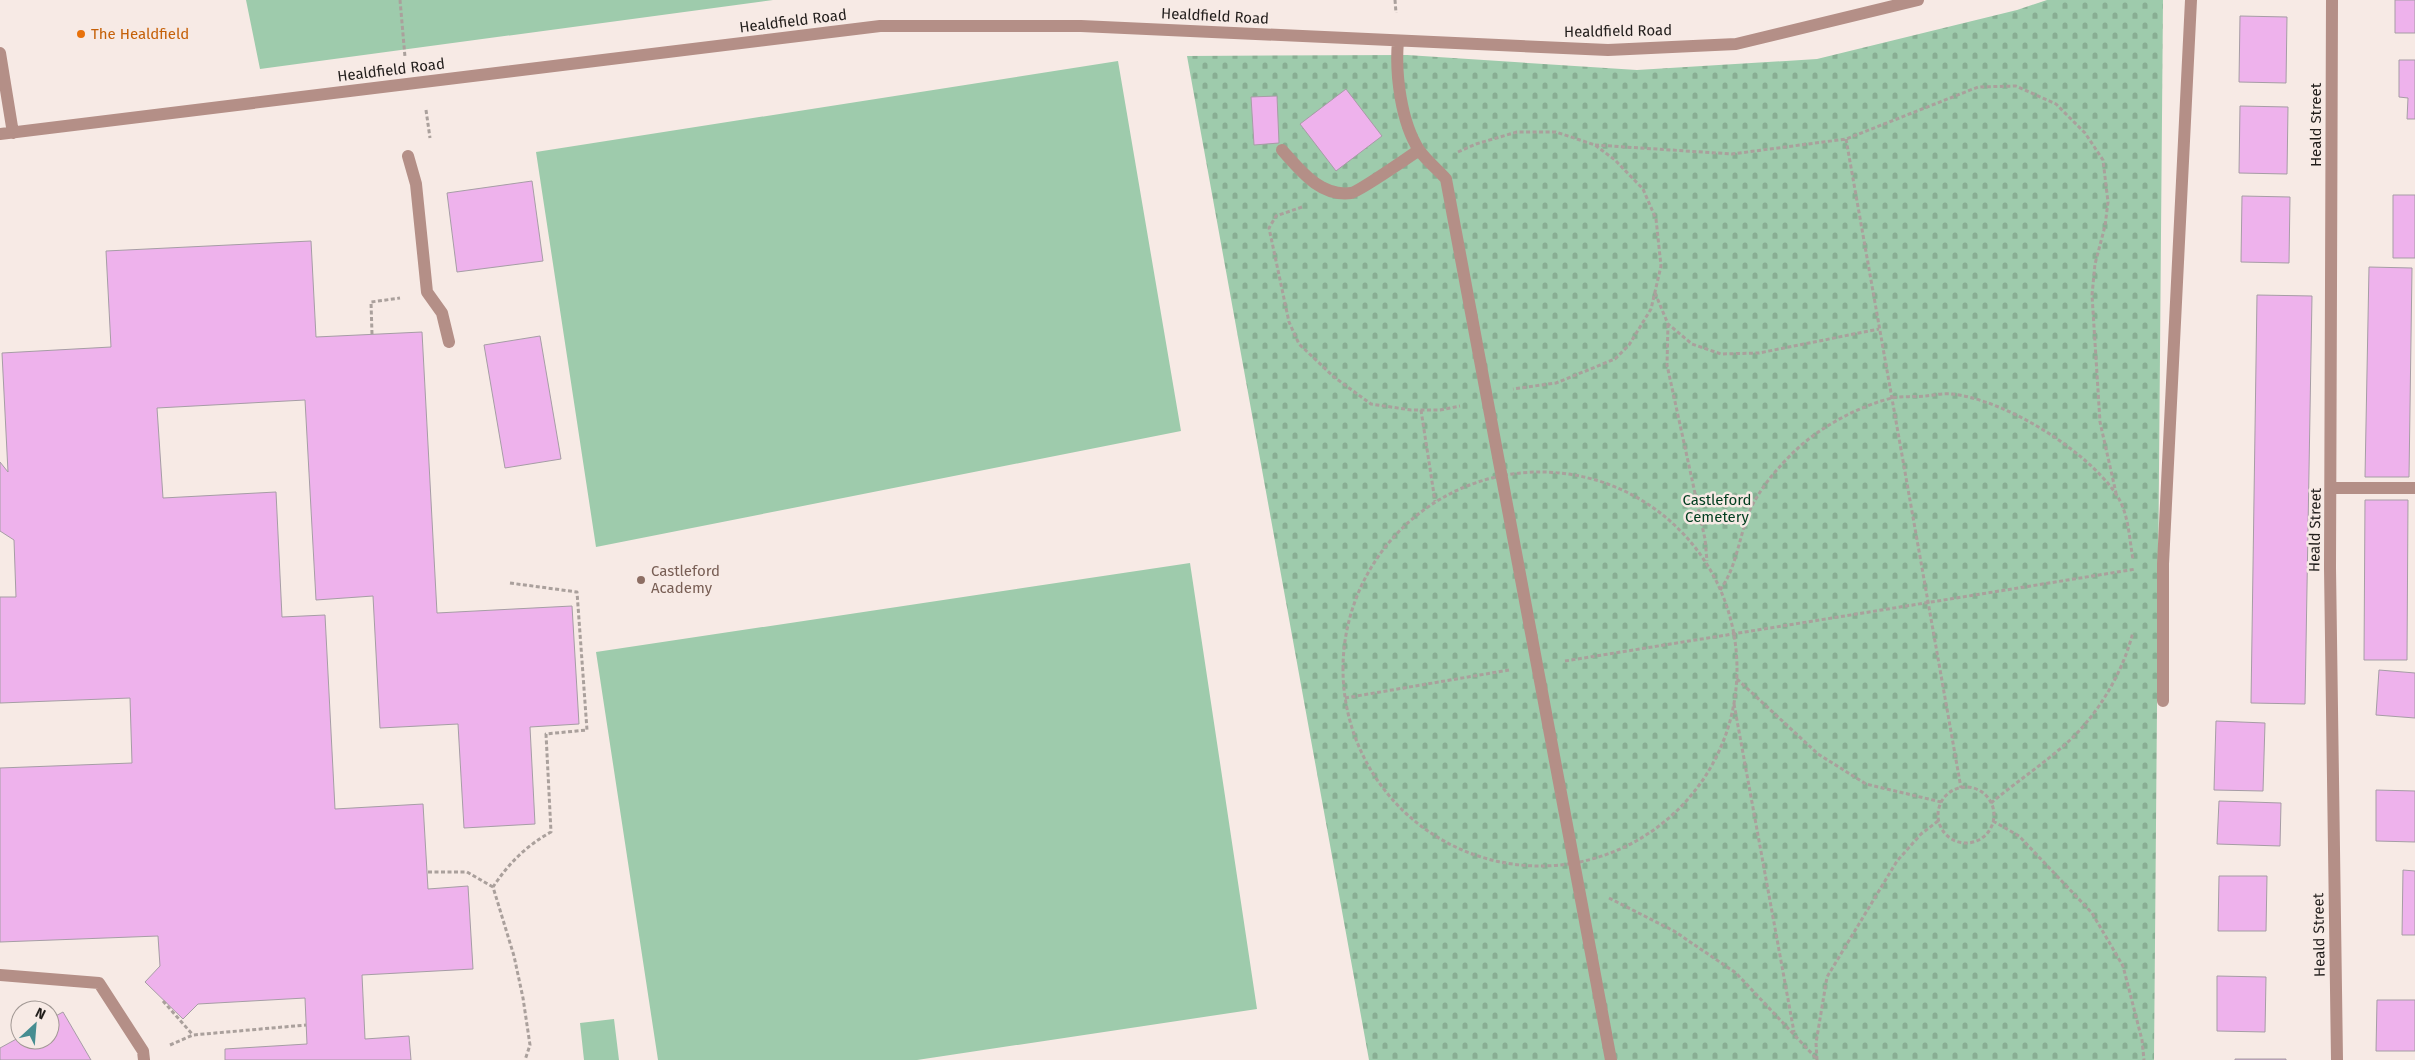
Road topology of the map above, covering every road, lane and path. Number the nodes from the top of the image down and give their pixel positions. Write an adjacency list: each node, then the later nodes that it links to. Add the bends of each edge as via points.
1 (400, 0): 6 (path)
2 (1918, 0): 5 (street, Healdfield Road, via 1736,44 1608,50)
3 (2191, 0): 29 (street)
4 (2332, 0): 24 (street, Heald Street)
5 (1398, 41): 8 (street, Healdfield Road, via 1081,26 880,26); 13 (street, via 1398,80 1405,116)
6 (404, 49)
7 (0, 53): 8 (street)
8 (13, 132): 9 (street, Healdfield Road)
9 (0, 134)
10 (1846, 139): 11 (path, via 1732,154); 19 (path); 26 (path, via 1978,87 2016,86 2056,104 2085,133 2103,160 2108,202 2092,295 2100,422)
11 (1595, 145): 15 (path, via 1556,132 1517,132 1476,144); 17 (path, via 1643,189 1656,219 1661,266)
12 (1282, 150): 16 (street, via 1303,174 1325,190)
13 (1419, 150): 15 (street); 16 (street)
14 (408, 156): 20 (street, via 416,184 427,292 442,313)
15 (1432, 164): 21 (street, via 1446,179)
16 (1352, 193): 23 (path, via 1330,202 1292,209 1276,216 1268,228 1289,322 1298,344 1334,377 1371,404)
17 (1655, 292): 18 (path); 21 (path, via 1651,308 1629,344 1615,359 1556,383)
18 (1668, 324): 19 (path, via 1692,344 1721,354 1759,353); 28 (path, via 1667,365)
19 (1879, 329): 22 (path)
20 (449, 342)
21 (1487, 397): 23 (path, via 1440,410); 36 (street)
22 (1892, 398): 26 (path, via 1952,394 1985,402 2031,423 2074,449); 33 (path, via 1855,412 1817,434 1770,478 1751,508 1729,578); 34 (path)
23 (1421, 410): 27 (path)
24 (2331, 488): 25 (street); 60 (street, Heald Street)
25 (2415, 488)
26 (2116, 494): 30 (path, via 2126,516)
27 (1436, 501)
28 (1707, 562)
29 (2164, 564): 30 (path); 40 (street)
30 (2135, 569): 31 (path); 34 (path)
31 (2136, 576)
32 (510, 583): 48 (path, via 577,592 587,730 546,734 551,832 530,843)
33 (1720, 590)
34 (1928, 602): 36 (path); 41 (path)
35 (2134, 631): 43 (path, via 2127,658 2091,716 2070,741)
36 (1537, 666): 38 (path); 47 (street)
37 (1737, 679): 42 (path, via 1818,754 1866,784)
38 (1345, 698)
39 (1734, 701): 52 (path)
40 (2163, 701)
41 (1961, 788): 42 (path, via 1946,795); 43 (path, via 1978,791)
42 (1941, 802): 44 (path)
43 (1991, 803): 45 (path)
44 (1938, 821): 45 (path, via 1948,837 1966,843 1983,837); 55 (path, via 1921,834 1897,861 1827,977 1816,1042)
45 (1993, 821): 59 (path, via 2019,836 2092,913 2123,966)
46 (428, 872): 48 (path, via 467,872)
47 (1578, 884): 52 (path, via 1674,931 1736,973); 58 (street)
48 (493, 887): 57 (path, via 523,998 530,1045)
49 (0, 976): 56 (street, via 100,983 143,1051)
50 (163, 1001): 53 (path)
51 (306, 1025): 53 (path)
52 (1794, 1032): 55 (path)
53 (193, 1035): 54 (path)
54 (168, 1046)
55 (1817, 1059)
56 (144, 1060)
57 (525, 1060)
58 (1611, 1060)
59 (2144, 1060)
60 (2337, 1060)

